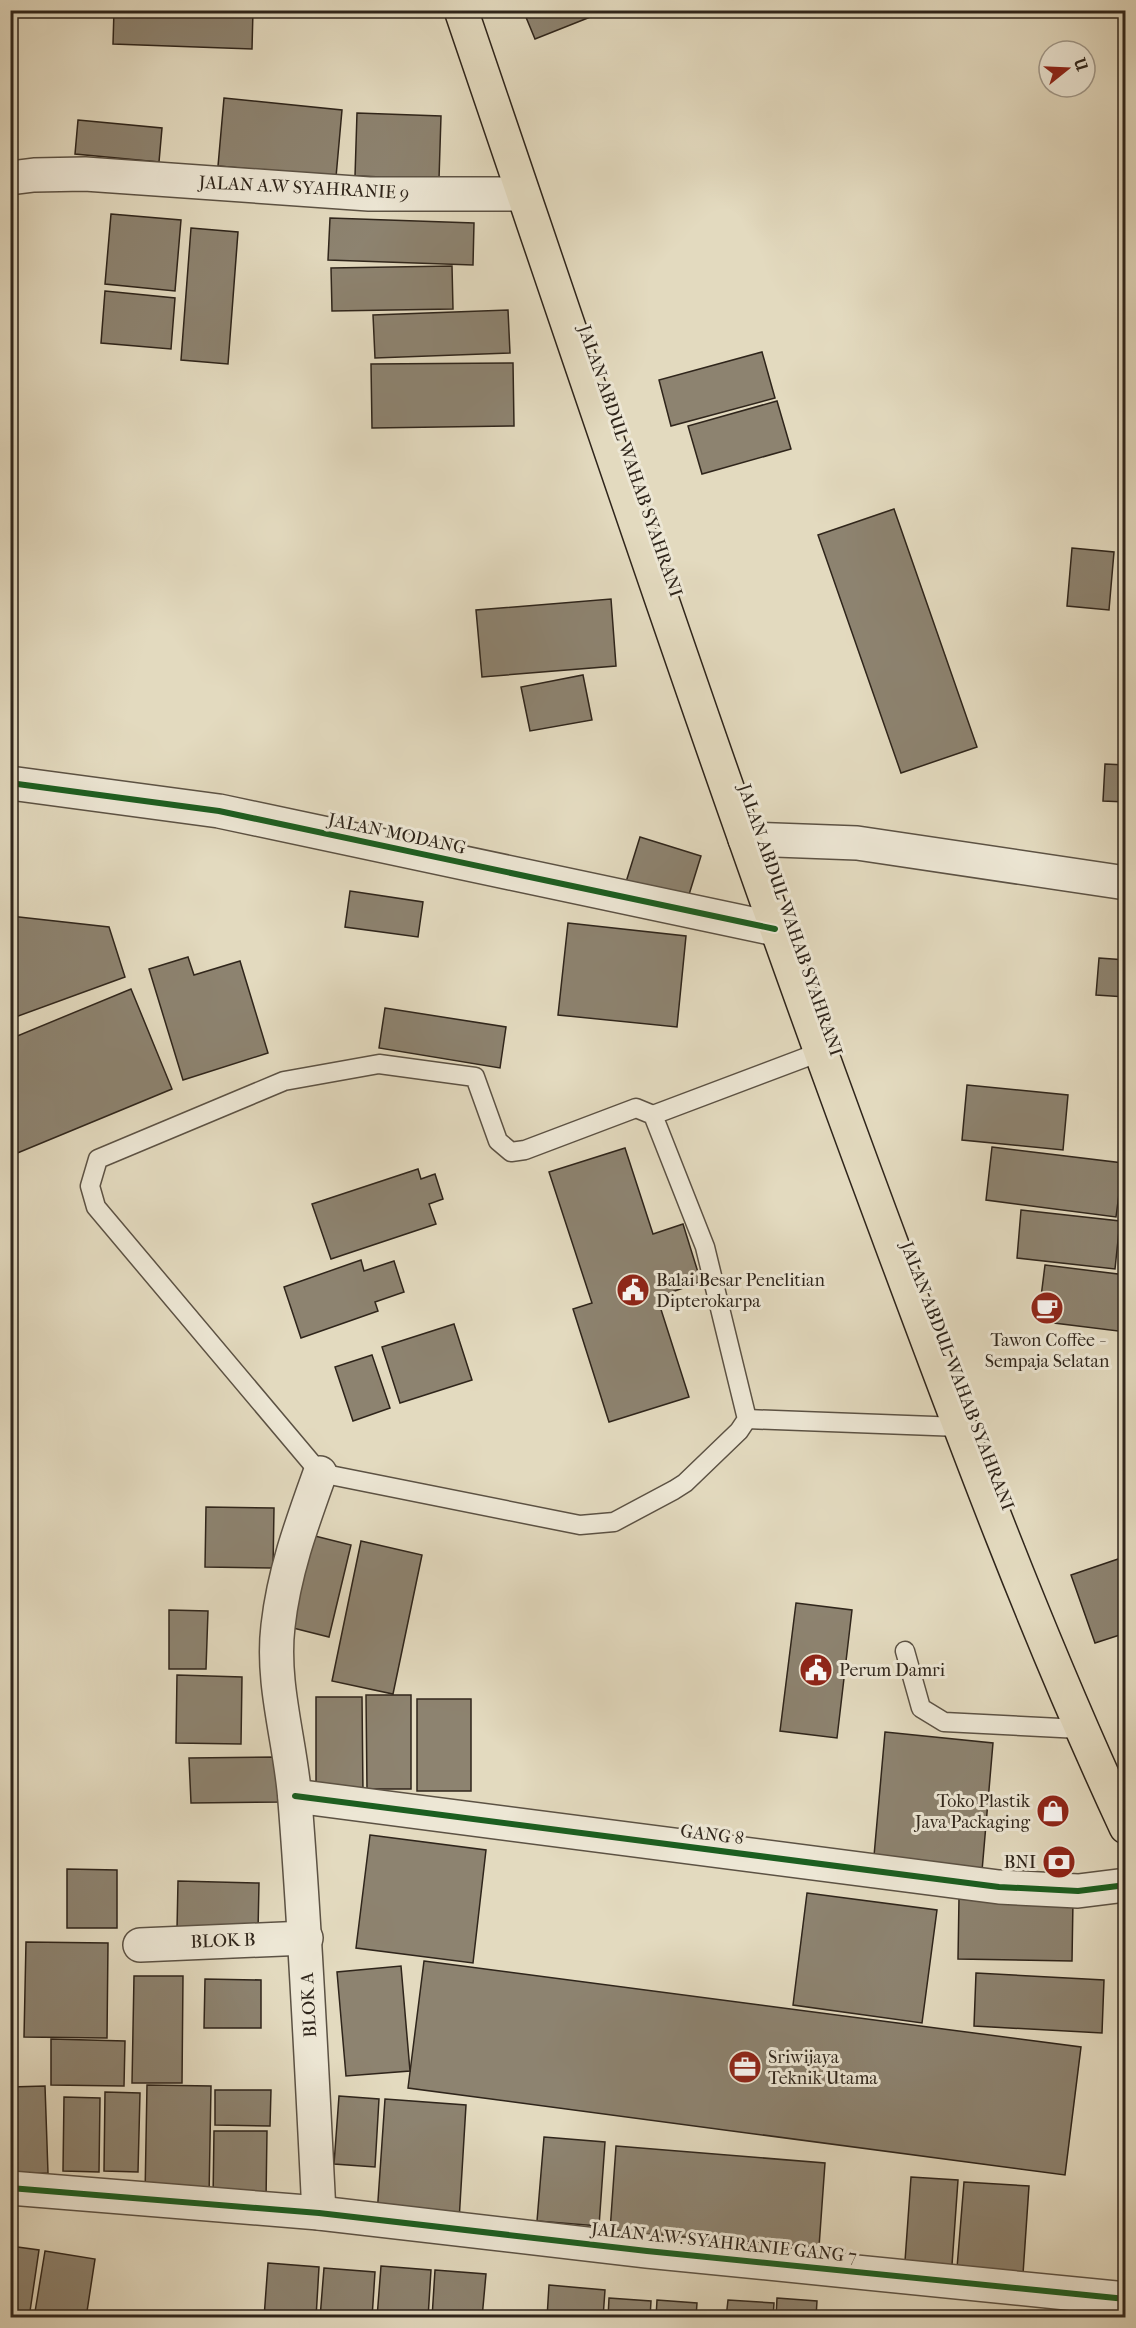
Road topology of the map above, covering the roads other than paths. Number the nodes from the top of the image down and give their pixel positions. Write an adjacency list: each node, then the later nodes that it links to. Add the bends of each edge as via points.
1 (460, 10): 3 (highway, JALAN ABDUL WAHAB SYAHRANI)
2 (10, 178): 3 (street, JALAN A.W SYAHRANIE 9, via 84,174 369,194)
3 (523, 194): 5 (highway, JALAN ABDUL WAHAB SYAHRANI)
4 (10, 783): 7 (street, JALAN MODANG, via 219,812)
5 (745, 839): 6 (street, via 857,843); 7 (highway, JALAN ABDUL WAHAB SYAHRANI)
6 (1125, 883)
7 (775, 928): 8 (highway, JALAN ABDUL WAHAB SYAHRANI)
8 (820, 1052): 9 (lane); 11 (highway, JALAN ABDUL WAHAB SYAHRANI)
9 (653, 1115): 10 (lane, via 705,1247); 12 (lane, via 636,1108 511,1152 498,1141 475,1077 379,1064 284,1081 98,1159 90,1186 96,1207)
10 (747, 1419): 11 (lane); 12 (lane, via 685,1483 614,1522 597,1525 580,1525)
11 (960, 1427): 14 (highway, JALAN ABDUL WAHAB SYAHRANI)
12 (320, 1473): 15 (street, BLOK A, via 297,1537 278,1626 277,1671)
13 (905, 1651): 14 (lane, via 921,1708 944,1722)
14 (1080, 1729): 16 (highway, JALAN ABDUL WAHAB SYAHRANI)
15 (295, 1796): 17 (street, GANG 8, via 999,1887 1078,1891); 18 (street, BLOK A)
16 (1125, 1827)
17 (1125, 1885)
18 (306, 1938): 19 (street, BLOK B); 21 (street, BLOK A)
19 (140, 1945)
20 (10, 2188): 21 (street, JALAN A.W. SYAHRANIE GANG 7)
21 (319, 2213): 22 (street, JALAN A.W. SYAHRANIE GANG 7)
22 (1125, 2299)

